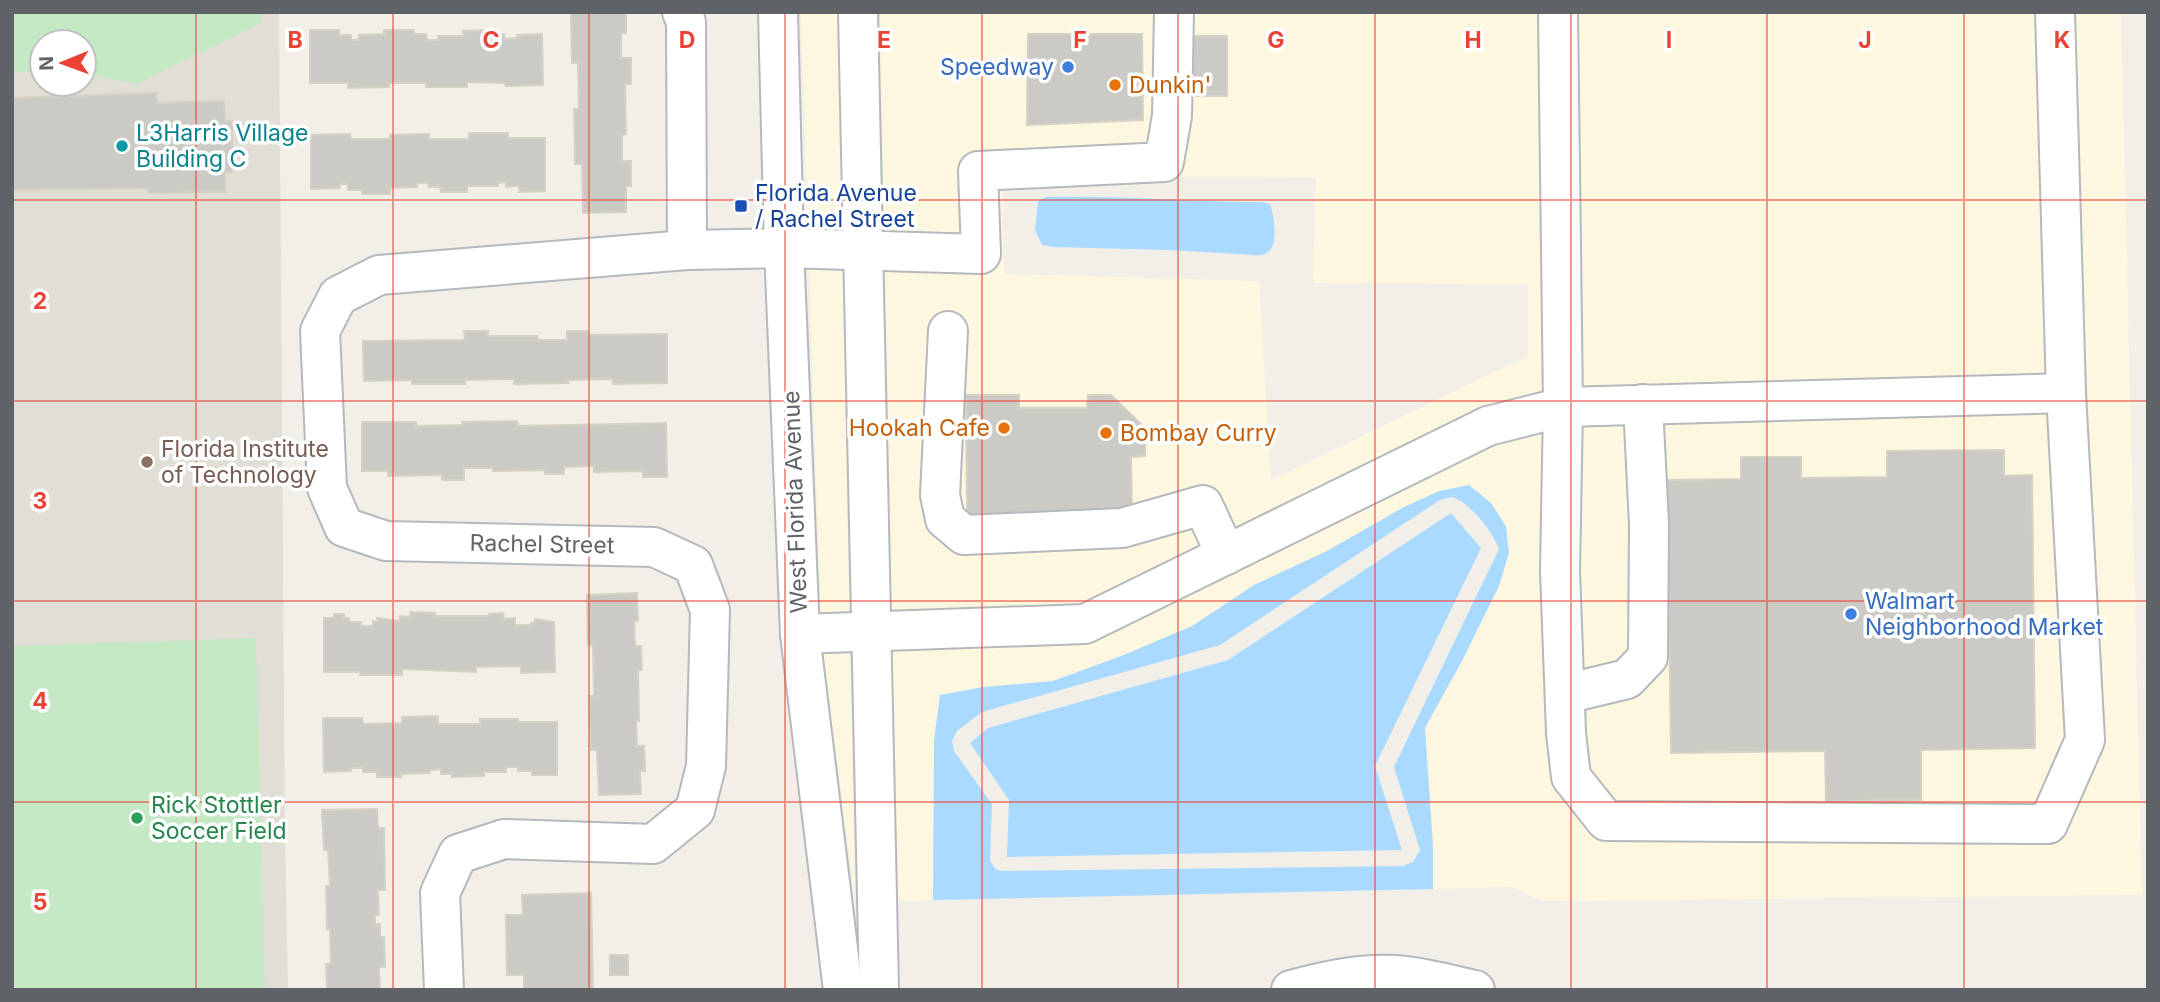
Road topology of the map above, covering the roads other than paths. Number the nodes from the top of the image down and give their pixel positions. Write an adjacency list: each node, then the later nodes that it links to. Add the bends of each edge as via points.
1 (682, 12): 9 (street, via 686,22)
2 (778, 12): 7 (street, West Florida Avenue)
3 (858, 12): 8 (street)
4 (1174, 12): 8 (street, Rachel Street, via 1172,116 1164,162 978,172 981,254)
5 (1558, 12): 13 (street)
6 (2055, 12): 11 (street)
7 (784, 247): 8 (street, Rachel Street); 9 (street, Rachel Street); 16 (street, West Florida Avenue)
8 (865, 249): 15 (street)
9 (687, 250): 18 (street, Rachel Street, via 379,275 338,296 320,331 327,488 344,527 386,541 654,547 693,565 710,610 706,766 695,810 653,844 505,839 458,855 440,894)
10 (948, 331): 14 (street, via 940,495 945,519 964,536 1122,528 1203,505)
11 (2066, 393): 12 (street); 17 (street, via 2085,740 2048,824 1606,821 1571,777)
12 (1643, 404): 13 (street); 17 (street, via 1649,525 1648,657 1627,679)
13 (1563, 407): 14 (street, via 1488,426); 17 (street, via 1560,571)
14 (1226, 555): 15 (street, via 1085,624)
15 (870, 632): 16 (street); 20 (street)
16 (800, 634): 19 (street, West Florida Avenue)
17 (1565, 694)
18 (444, 990)
19 (843, 990)
20 (879, 990)
21 (1291, 990): 22 (street, via 1362,976 1395,975)
22 (1475, 990)

